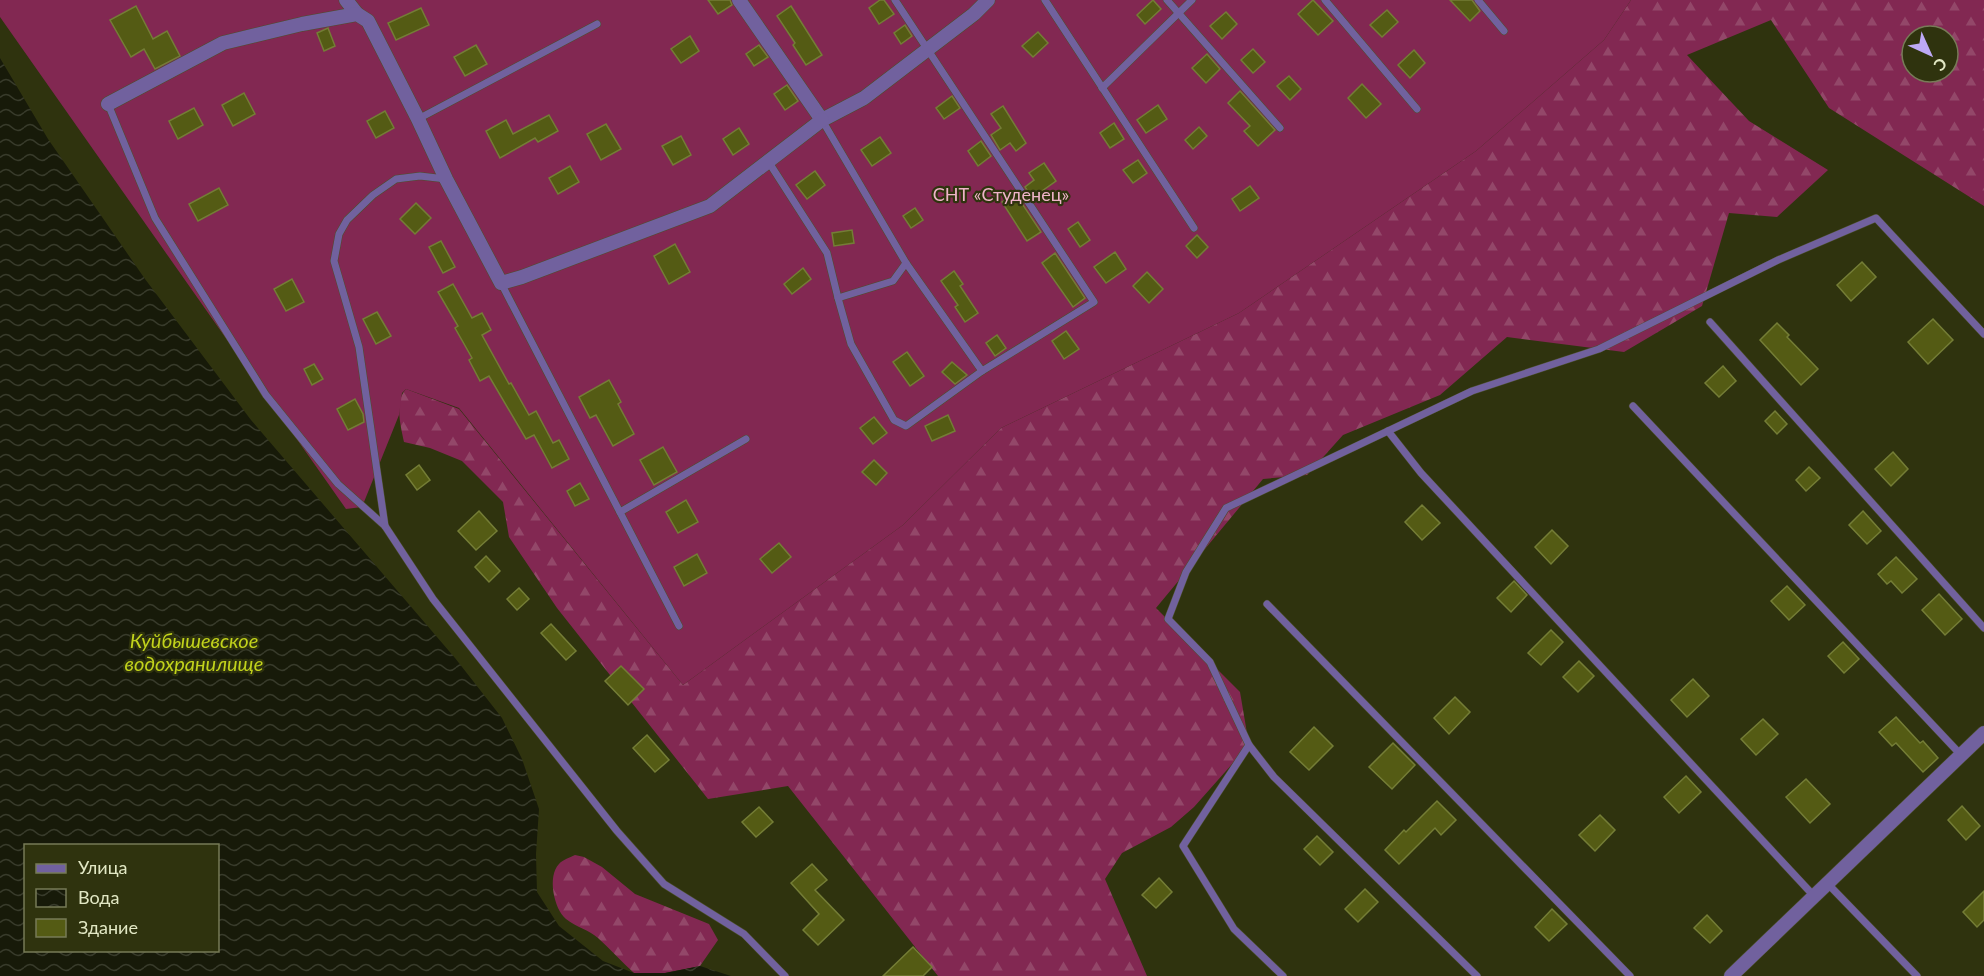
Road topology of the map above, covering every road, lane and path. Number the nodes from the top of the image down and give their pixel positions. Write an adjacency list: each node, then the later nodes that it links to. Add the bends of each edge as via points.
1 (346, 0): 11 (street)
2 (739, 0): 19 (street)
3 (895, 0): 14 (lane)
4 (988, 0): 14 (street)
5 (1045, 0): 15 (lane)
6 (1167, 0): 10 (lane)
7 (1192, 0): 10 (lane)
8 (1325, 0): 17 (lane)
9 (1478, 0): 13 (lane)
10 (1179, 12): 15 (lane); 20 (lane)
11 (357, 14): 16 (street, via 223,43); 18 (street, via 368,21)
12 (597, 24): 18 (lane)
13 (1504, 31)
14 (928, 48): 19 (street, via 864,98); 29 (lane, via 1094,302)
15 (1102, 88): 23 (lane)
16 (108, 104): 34 (lane, via 155,218 266,395 338,484)
17 (1418, 109)
18 (418, 119): 22 (street)
19 (822, 120): 21 (street); 24 (lane)
20 (1280, 128)
21 (768, 160): 25 (street, via 710,206); 26 (lane, via 827,253)
22 (446, 179): 25 (street); 34 (lane, via 396,179 347,220 337,243 334,261 359,347)
23 (1194, 228)
24 (906, 263): 26 (lane, via 893,281); 29 (lane)
25 (501, 283): 33 (lane)
26 (838, 298): 29 (lane, via 850,344 894,420 906,426)
27 (1710, 322): 37 (lane)
28 (1984, 334): 31 (lane, via 1876,218 1778,260 1599,349 1472,391)
29 (982, 371)
30 (1633, 406): 40 (lane)
31 (1388, 431): 39 (lane, via 1226,508 1186,572 1168,619 1210,662); 42 (lane, via 1421,472)
32 (746, 439): 33 (lane)
33 (620, 512): 36 (lane)
34 (385, 526): 43 (lane, via 433,599 617,831 664,884 744,934)
35 (1267, 604): 46 (lane)
36 (679, 626)
37 (1984, 628)
38 (1982, 740): 40 (street)
39 (1249, 745): 44 (lane, via 1183,846 1234,929); 45 (lane, via 1274,777)
40 (1961, 755): 41 (street)
41 (1827, 883): 42 (street); 48 (lane)
42 (1814, 897): 47 (street)
43 (785, 976)
44 (1283, 976)
45 (1477, 976)
46 (1630, 976)
47 (1731, 976)
48 (1917, 976)

